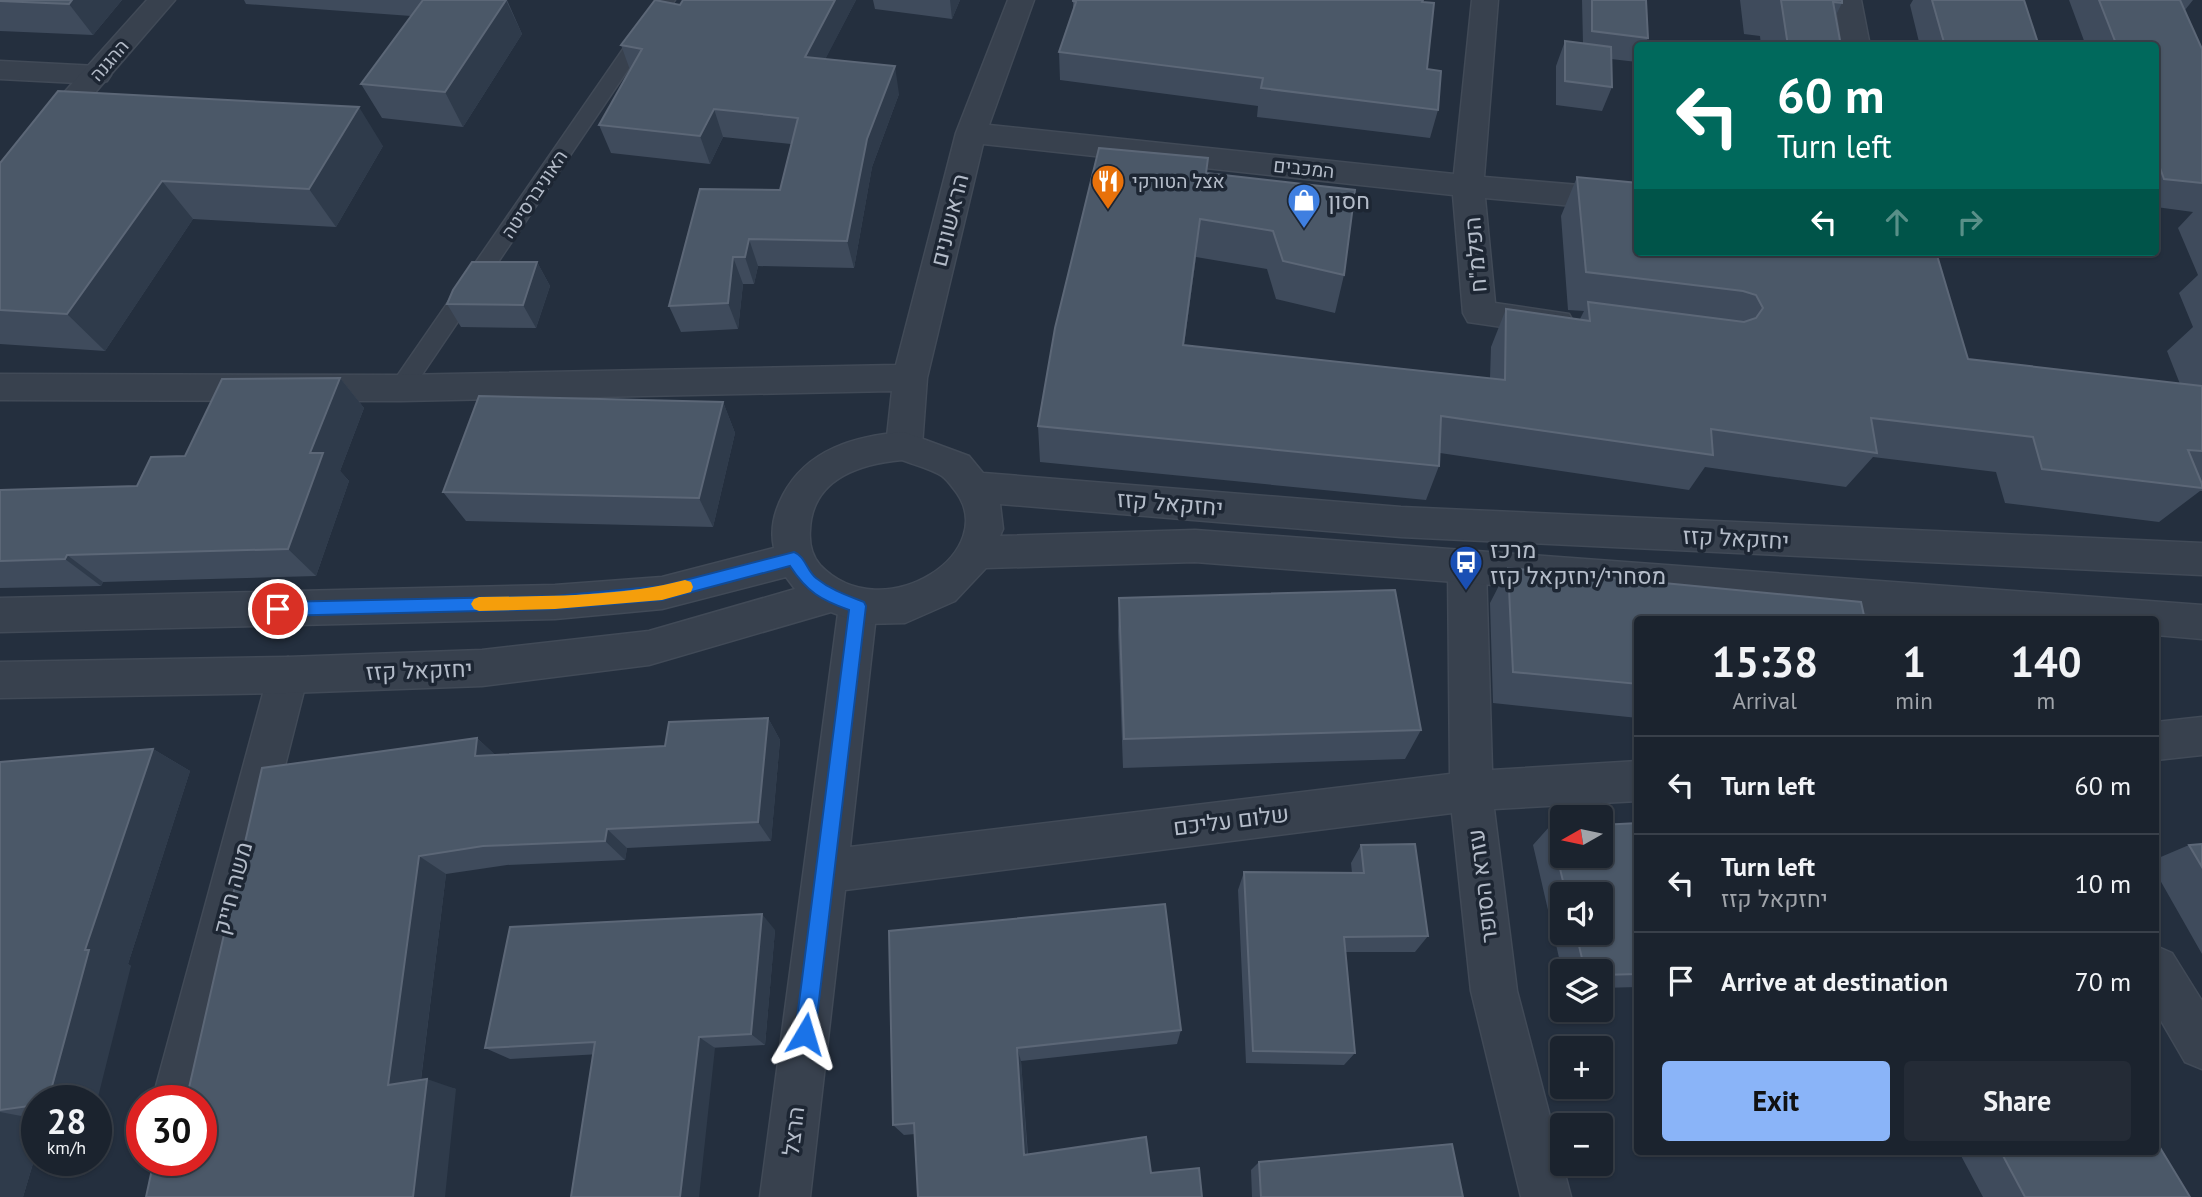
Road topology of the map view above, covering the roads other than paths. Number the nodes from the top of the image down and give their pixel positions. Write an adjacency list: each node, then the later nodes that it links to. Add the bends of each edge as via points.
1 (162, 0): 8 (street, ההגנה)
2 (666, 0): 16 (lane, האוניברסיטה)
3 (1021, 0): 9 (street, הראשונים)
4 (1485, 0): 11 (street, הפלמ"ח)
5 (1848, 0): 6 (street)
6 (1855, 42)
7 (0, 70): 8 (street)
8 (97, 75): 10 (street, ההגנה)
9 (971, 133): 11 (street, המכבים); 14 (street, הראשונים)
10 (0, 183)
11 (1468, 186): 12 (street, המכבים); 13 (street, הפלמ"ח, via 1480,313)
12 (1634, 201)
13 (1586, 326)
14 (910, 378): 16 (street); 17 (street, הראשונים)
15 (0, 387): 16 (street)
16 (401, 388)
17 (904, 446): 18 (street, via 934,452 959,467); 20 (street, via 871,448 840,460 814,478 797,503 789,531)
18 (977, 487): 19 (street, via 985,530); 21 (street, יחזקאל קזז, via 1401,522)
19 (978, 552): 22 (street, יחזקאל קזז, via 1195,546); 23 (street, via 963,573 915,602 887,608)
20 (794, 559): 23 (street, via 807,580); 24 (street, via 662,593 555,603)
21 (2202, 559)
22 (1467, 567): 25 (street, יחזקאל קזז); 33 (street, עזרא הסופר)
23 (844, 601): 28 (street, יחזקאל קזז, via 649,648 482,668); 34 (street, הרצל)
24 (0, 615)
25 (2122, 616)
26 (2159, 619): 27 (street, יחזקאל קזז)
27 (2202, 622)
28 (288, 675): 29 (street, יחזקאל קזז); 37 (street, משה חייק)
29 (0, 680)
30 (2202, 736): 31 (street)
31 (2159, 741)
32 (1634, 781): 33 (street, שלום עליכם)
33 (1471, 791): 34 (street, שלום עליכם); 39 (street, עזרא הסופר, via 1494,991)
34 (825, 871): 38 (street, הרצל)
35 (2159, 974): 36 (street)
36 (2202, 1045)
37 (180, 1085)
38 (785, 1197)
39 (1546, 1197)

